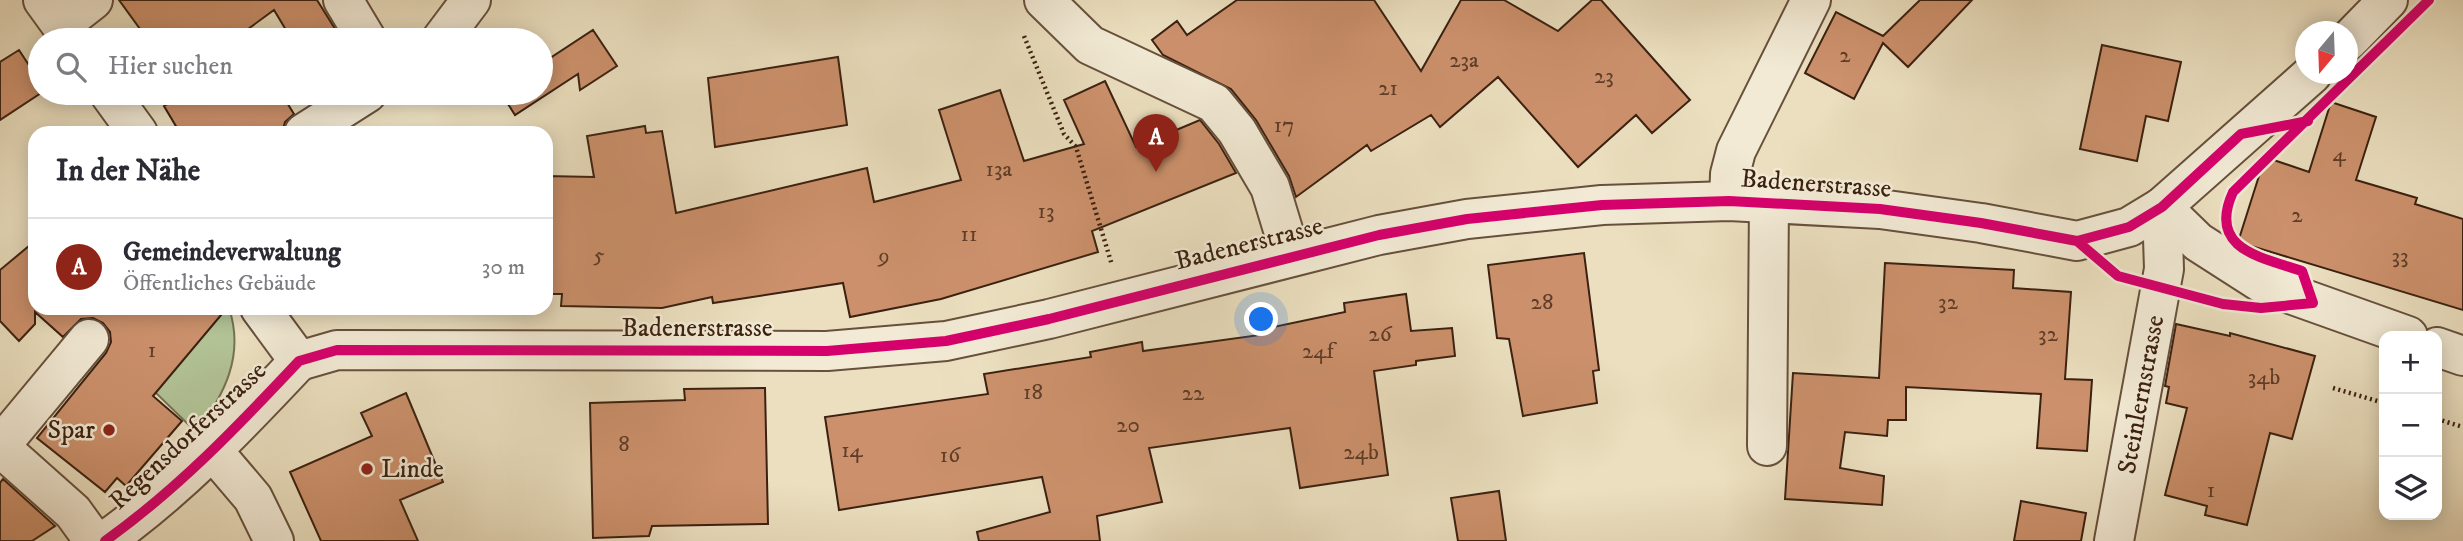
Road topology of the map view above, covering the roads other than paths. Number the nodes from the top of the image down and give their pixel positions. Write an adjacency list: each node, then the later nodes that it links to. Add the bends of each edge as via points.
1 (93, 0): 7 (street)
2 (343, 0): 8 (street)
3 (471, 0): 9 (street)
4 (1811, 0): 16 (street, via 1736,151)
5 (2388, 0): 10 (street)
6 (1032, 12): 19 (street, via 1090,45 1214,103 1237,131 1270,187)
7 (59, 22)
8 (360, 28)
9 (450, 28)
10 (2358, 30)
11 (2300, 84): 18 (street, Badenerstrasse)
12 (118, 105): 14 (street)
13 (348, 105): 15 (street)
14 (133, 126)
15 (315, 126)
16 (1729, 201): 17 (street, Badenerstrasse); 19 (street, Badenerstrasse, via 1602,205 1467,219)
17 (1769, 202): 18 (street, Badenerstrasse, via 1892,210 2077,241 2129,228); 27 (street)
18 (2162, 207): 21 (street, via 2198,242 2265,285); 32 (street, Steinlernstrasse, via 2164,269)
19 (1291, 256): 25 (street, Badenerstrasse, via 947,341 827,351 337,351)
20 (265, 315): 25 (street)
21 (2394, 331)
22 (89, 339): 26 (street)
23 (2442, 348): 24 (street)
24 (2463, 356)
25 (299, 361): 28 (street, Regensdorferstrasse)
26 (0, 446): 29 (street, via 73,512)
27 (1767, 446)
28 (213, 451): 30 (street, Regensdorferstrasse, via 152,508); 31 (street, via 253,498)
29 (94, 541)
30 (105, 541)
31 (274, 541)
32 (2114, 541)

